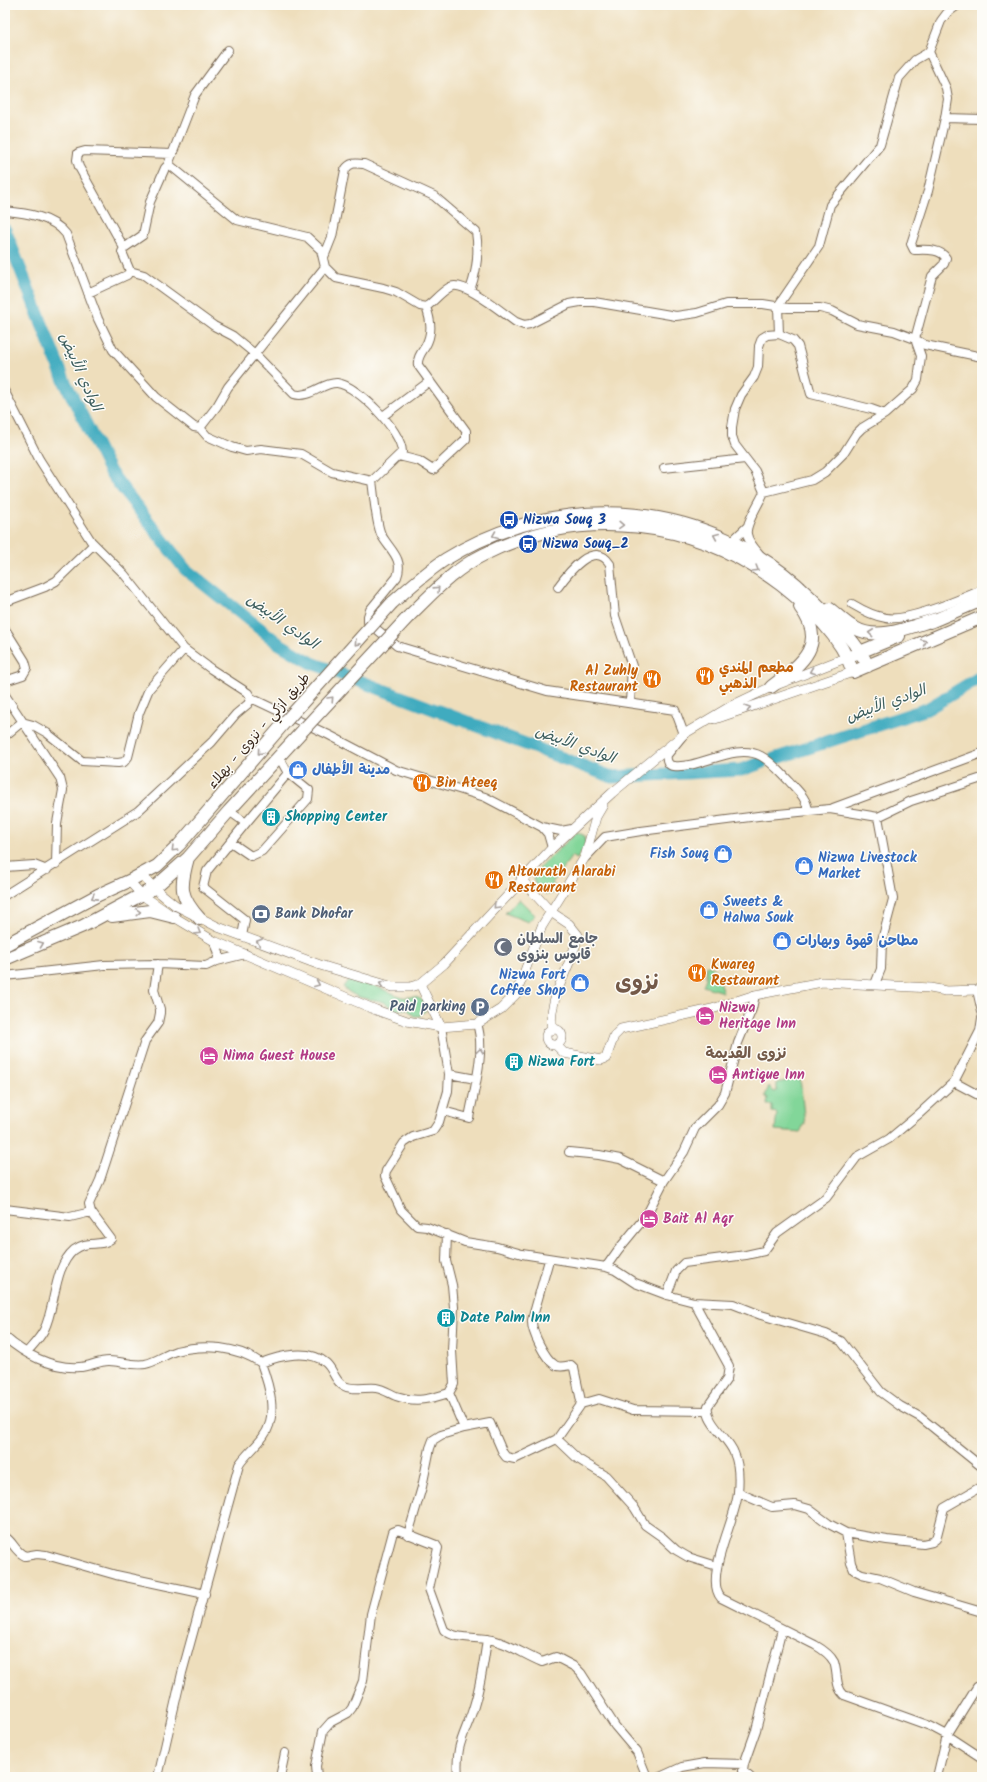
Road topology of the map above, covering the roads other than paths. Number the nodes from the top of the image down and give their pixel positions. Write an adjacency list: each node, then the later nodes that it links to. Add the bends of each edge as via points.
1 (958, 5): 3 (street, via 942,21)
2 (228, 50): 6 (street, via 195,95)
3 (929, 52): 4 (street, via 946,88); 16 (street, via 915,60 899,78 880,146 830,205 820,246)
4 (946, 118): 5 (street); 18 (street, via 928,191 911,244 914,250 944,254 946,261 932,276)
5 (982, 119)
6 (172, 154): 7 (street); 9 (street, via 85,151 78,153 79,168)
7 (168, 165): 9 (street, via 152,196 143,235); 10 (street, via 237,220 307,237 321,250)
8 (5, 211): 14 (street, via 36,216 61,228 66,234)
9 (124, 248): 12 (street, via 122,252)
10 (324, 257): 11 (street); 13 (street, via 332,238 345,170 354,163 364,164 434,196 476,232 478,244 475,276)
11 (325, 267): 15 (street, via 336,278 396,292 420,306); 19 (street)
12 (130, 271): 14 (street, via 127,275); 19 (street, via 144,275)
13 (470, 290): 15 (street, via 456,285 450,286); 16 (street, via 524,325 569,304 580,302 594,302 676,316 726,304)
14 (88, 293): 25 (street, via 113,350 156,397 194,427)
15 (426, 306): 21 (street, via 431,327 418,365)
16 (778, 306): 17 (street); 18 (street, via 793,309 820,308 832,311 857,324 887,328)
17 (779, 334): 23 (street, via 793,340 798,346 811,394); 27 (street, via 767,334 762,338 758,367 735,408 732,436)
18 (915, 339): 20 (street, via 925,345); 23 (street, via 921,356 918,380 908,395)
19 (255, 354): 24 (street, via 294,394 302,395 335,383 342,384); 25 (street)
20 (982, 357)
21 (430, 381): 24 (street); 26 (street, via 466,431 466,439 433,470 419,461)
22 (5, 392): 33 (street, via 39,459)
23 (885, 414): 30 (street, via 862,428 844,453 825,472 812,480)
24 (383, 416): 26 (street, via 398,437 402,448)
25 (200, 428): 29 (street, via 207,436 232,448 301,454 332,472)
26 (399, 456): 29 (street)
27 (745, 459): 28 (street); 30 (street, via 755,471)
28 (664, 468)
29 (372, 481): 54 (street, via 381,535 397,556 400,570 398,577 370,610 368,622 392,644 547,691)
30 (764, 492): 31 (street)
31 (747, 527): 32 (street); 34 (street, via 749,540)
32 (731, 542): 34 (main road, طريق ازكي - نزوى - بهلاء); 80 (main road, طريق ازكي - نزوى - بهلاء, one-way to 80, bridge, via 692,526 652,516 596,512 554,516 517,527 474,544 445,560 392,604 285,722 179,845 157,866)
33 (94, 544): 40 (street, via 56,581); 45 (street, via 124,574)
34 (766, 562): 36 (main road, طريق ازكي - نزوى - بهلاء)
35 (771, 578): 47 (main road, via 802,601 822,622); 51 (main road, via 795,600 812,628 812,643 807,656 800,665); 60 (main road, one-way to 35, bridge, via 409,616 449,578 483,555 519,541 558,530 595,526 648,527 692,537 733,554)
36 (797, 584): 43 (main road, one-way to 36, via 884,634 868,633 855,628); 46 (main road, طريق ازكي - نزوى - بهلاء)
37 (558, 587): 54 (street, via 581,560 600,555 607,559 612,571 615,616 632,666)
38 (982, 590): 41 (street, via 900,619 872,614)
39 (982, 600): 43 (main road)
40 (5, 602)
41 (852, 604)
42 (982, 617): 48 (main road, one-way to 42)
43 (936, 619): 46 (main road)
44 (5, 629): 50 (street, via 27,668 23,675)
45 (184, 649): 53 (street, via 248,693); 55 (street, via 149,689 124,762 82,761 47,733)
46 (861, 652): 47 (main road); 48 (main road, طريق ازكي - نزوى - بهلاء)
47 (848, 657): 49 (main road); 51 (street, one-way to 51)
48 (868, 666): 49 (main road)
49 (853, 672): 56 (street, one-way to 49)
50 (5, 681)
51 (771, 687): 56 (street)
52 (5, 695): 55 (street)
53 (250, 698): 69 (street, via 396,770 485,797); 77 (street, via 248,704 212,742 138,811)
54 (630, 703): 57 (street, via 675,710)
55 (22, 722): 58 (street); 77 (street, via 60,778 63,790 57,823)
56 (698, 724): 57 (street)
57 (684, 734): 63 (street); 66 (street, via 667,755 669,765 683,766 745,753 761,756 804,798)
58 (5, 736)
59 (982, 753): 64 (street)
60 (279, 757): 61 (street); 65 (main road)
61 (288, 773): 68 (street); 73 (street, via 309,790 308,799 262,851 251,856)
62 (982, 778): 67 (street, via 911,801)
63 (612, 793): 70 (street); 71 (street, via 599,810)
64 (830, 809): 66 (street); 67 (street)
65 (229, 811): 68 (street); 76 (main road)
66 (808, 811): 72 (street)
67 (878, 817): 99 (street, via 892,899 882,940 881,969)
68 (246, 823): 73 (street)
69 (542, 827): 70 (street, via 560,831); 74 (street, via 548,834)
70 (572, 829): 71 (street, via 582,828); 74 (street)
71 (592, 832): 72 (street); 75 (street)
72 (609, 836): 75 (street, via 600,840)
73 (232, 843): 90 (street, via 207,871 204,887 245,920)
74 (552, 848): 81 (street)
75 (585, 857): 86 (street)
76 (188, 858): 83 (main road); 89 (main road, via 182,879 182,890 188,906)
77 (56, 864): 79 (street)
78 (5, 868): 79 (street, via 34,865)
79 (47, 870): 85 (street)
80 (141, 874): 82 (main road, طريق ازكي - نزوى - بهلاء); 83 (street)
81 (521, 879): 86 (street); 98 (street, one-way to 98, via 444,964)
82 (129, 881): 84 (street); 92 (main road, طريق ازكي - نزوى - بهلاء, one-way to 92)
83 (154, 888): 84 (main road); 89 (street, via 175,905)
84 (142, 894): 87 (street); 88 (main road)
85 (5, 895)
86 (551, 912): 101 (street, via 569,924 578,935 550,1016 552,1030 557,1030 562,1035 556,1045 564,1053 601,1060 606,1058 614,1036 621,1030 712,1009); 104 (street, via 542,926 520,986 512,1000)
87 (174, 917): 88 (main road, one-way to 87, via 150,911); 91 (street, one-way to 91)
88 (101, 918): 94 (main road, one-way to 88)
89 (200, 919): 90 (street)
90 (242, 936): 98 (street, one-way to 90, via 393,987 320,965)
91 (214, 941): 93 (street); 95 (street, via 220,953)
92 (5, 945)
93 (245, 954): 95 (street); 105 (street, one-way to 105, via 395,1017)
94 (5, 959)
95 (217, 961): 96 (street, via 206,966)
96 (158, 964): 97 (street, via 104,966); 114 (street, via 154,990 160,1009 158,1023 145,1041 138,1060 100,1180 89,1204)
97 (5, 976)
98 (420, 984): 105 (street)
99 (875, 984): 100 (street, via 946,991); 101 (street, via 822,982)
100 (980, 989): 102 (street)
101 (755, 995): 112 (street, via 738,1042 725,1093 718,1105 695,1128 684,1152)
102 (982, 1012)
103 (982, 1018): 108 (street, via 980,1031)
104 (477, 1024): 105 (street); 107 (street, one-way to 104, via 480,1046)
105 (441, 1027): 106 (street)
106 (449, 1074): 107 (street); 110 (street)
107 (476, 1079): 110 (street, via 469,1118)
108 (954, 1082): 109 (street); 118 (street, via 889,1139 857,1157 826,1198 777,1233 764,1251 684,1262 676,1271)
109 (982, 1097)
110 (443, 1111): 115 (street, via 433,1130 404,1143 388,1166 386,1176 401,1210 410,1220 417,1226 427,1226)
111 (569, 1152): 112 (street, via 599,1154 620,1159)
112 (664, 1181): 117 (street, via 646,1216)
113 (5, 1209): 114 (street, via 70,1218)
114 (91, 1212): 121 (street, via 111,1239 106,1242 83,1244 63,1264 44,1330)
115 (447, 1234): 116 (street, via 465,1242); 123 (street, via 446,1261 454,1307 454,1384)
116 (549, 1260): 117 (street); 124 (street, via 531,1327 553,1364 559,1367 570,1365 574,1368)
117 (606, 1267): 118 (street, via 634,1283)
118 (667, 1295): 119 (street)
119 (694, 1302): 125 (street, via 729,1366 727,1379 708,1406); 128 (street, via 733,1304 841,1341 881,1392 920,1417)
120 (5, 1337): 121 (street, via 19,1349)
121 (27, 1352): 122 (street, via 55,1365 81,1367 100,1361 130,1365 146,1364 175,1352 202,1346 238,1352)
122 (261, 1363): 123 (street, via 283,1356 311,1356 326,1363 337,1379 350,1388 377,1388 416,1401); 135 (street, via 272,1408 272,1419 262,1438 240,1465)
123 (450, 1393): 126 (street)
124 (581, 1404): 125 (street, via 599,1399 633,1410); 127 (street)
125 (708, 1411): 130 (street, via 734,1452)
126 (464, 1428): 127 (street, via 490,1423 503,1453 510,1459); 132 (street, via 436,1437 431,1444)
127 (557, 1439): 134 (street, via 578,1459 606,1476 634,1507 645,1525 676,1550 688,1557)
128 (982, 1467)
129 (982, 1486): 131 (street, via 944,1508 936,1539 928,1544)
130 (738, 1493): 131 (street, via 772,1507 796,1505 808,1509); 134 (street)
131 (846, 1533): 136 (street, via 854,1570 914,1592)
132 (408, 1535): 138 (street, via 438,1548 429,1589 444,1630 460,1636); 146 (street, via 398,1530 393,1532 372,1609 363,1681 348,1714 331,1722 323,1731 316,1766)
133 (5, 1537): 135 (street, via 25,1556 46,1555 116,1575)
134 (717, 1566): 137 (street, via 716,1590 721,1598)
135 (205, 1594): 144 (street, via 180,1680)
136 (982, 1612)
137 (782, 1629): 140 (street, via 827,1653 834,1662 840,1691 844,1695 930,1726); 143 (street, via 756,1730)
138 (487, 1639): 147 (street, via 483,1674 456,1754); 148 (street, via 497,1641 542,1662 556,1657 575,1668 615,1726 637,1752)
139 (982, 1685): 140 (street, via 977,1687)
140 (947, 1735): 142 (street); 151 (street)
141 (285, 1753): 145 (street)
142 (982, 1758)
143 (744, 1764): 149 (street, via 705,1763 682,1767); 150 (street, via 744,1771)
144 (158, 1777)
145 (280, 1777)
146 (317, 1777)
147 (458, 1777)
148 (647, 1777)
149 (660, 1777)
150 (750, 1777)
151 (937, 1777)

